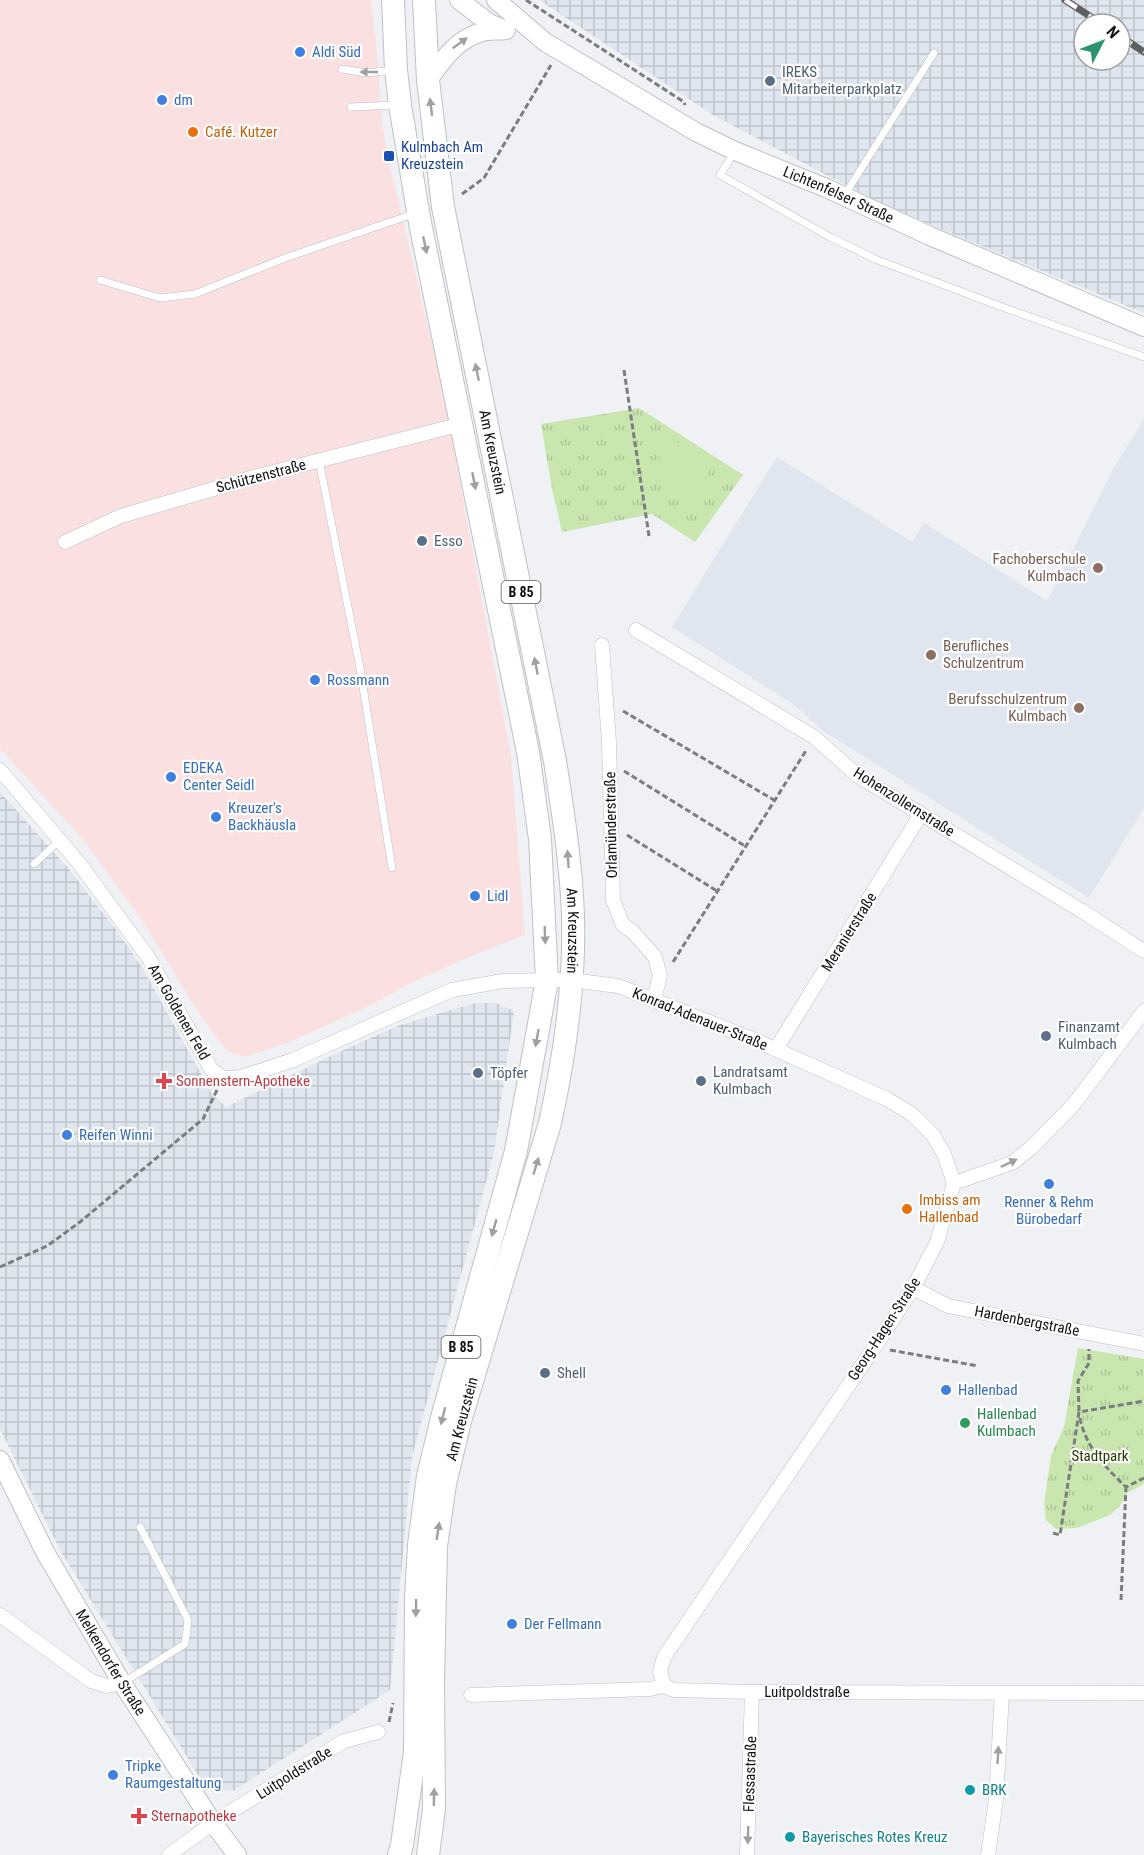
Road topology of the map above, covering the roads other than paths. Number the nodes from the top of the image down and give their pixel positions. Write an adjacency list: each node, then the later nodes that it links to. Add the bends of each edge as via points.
1 (393, 0): 9 (main road, Am Kreuzstein / B 85)
2 (424, 0): 10 (main road, Am Kreuzstein / B 85)
3 (459, 0): 5 (street, Lichtenfelser Straße, via 489,23)
4 (496, 0): 6 (street, Lichtenfelser Straße)
5 (506, 30): 6 (street, Lichtenfelser Straße); 10 (street, one-way to 5, via 464,39 483,31)
6 (552, 46): 13 (street, Lichtenfelser Straße)
7 (934, 53): 14 (lane)
8 (342, 69): 9 (lane, one-way to 8, via 366,73)
9 (396, 70): 11 (main road, Am Kreuzstein / B 85)
10 (428, 80): 31 (main road, Am Kreuzstein / B 85, one-way to 10, via 573,916 567,836 443,207)
11 (400, 105): 12 (lane); 15 (main road, Am Kreuzstein / B 85)
12 (351, 107)
13 (735, 151): 14 (street, Lichtenfelser Straße); 18 (lane, via 720,175 830,237 875,259)
14 (844, 196): 17 (street, Lichtenfelser Straße)
15 (418, 212): 16 (lane, via 195,294 160,298); 19 (main road, Am Kreuzstein / B 85, one-way to 19)
16 (100, 280)
17 (1144, 327)
18 (1144, 357)
19 (462, 424): 20 (street, Schützenstraße); 30 (main road, Am Kreuzstein / B 85, one-way to 30, via 528,752 540,839)
20 (319, 460): 21 (street, Schützenstraße, via 122,516); 28 (lane, via 360,668)
21 (65, 542)
22 (636, 630): 25 (street, Hohenzollernstraße, via 814,737 858,776)
23 (602, 645): 32 (street, Orlamünderstraße, via 613,900 622,925 655,957 660,975)
24 (0, 770): 26 (street, Am Goldenen Feld)
25 (921, 814): 29 (street, Hohenzollernstraße); 34 (street, Meranierstraße)
26 (60, 840): 27 (lane); 30 (street, Am Goldenen Feld, via 148,957 211,1069 223,1078 238,1078 293,1060 452,990 503,981)
27 (34, 864)
28 (392, 868)
29 (1144, 951)
30 (547, 980): 31 (street); 51 (main road, Am Kreuzstein / B 85, one-way to 51, via 516,1151 428,1476 416,1599 415,1752)
31 (571, 980): 32 (street, Konrad-Adenauer-Straße); 52 (main road, Am Kreuzstein / B 85, one-way to 31, via 434,1809 436,1546 445,1484 459,1420 550,1123 565,1044)
32 (656, 994): 34 (street, Konrad-Adenauer-Straße)
33 (1144, 1011): 35 (street, one-way to 33, via 1012,1163 1031,1148 1074,1104)
34 (776, 1049): 35 (street, Konrad-Adenauer-Straße, via 887,1099 913,1115 933,1135)
35 (954, 1183): 36 (street, Georg-Hagen-Straße, via 937,1242)
36 (913, 1288): 37 (street, Hardenbergstraße, via 948,1306); 42 (street, Georg-Hagen-Straße, via 664,1657 660,1672)
37 (1144, 1344)
38 (0, 1460): 41 (street, Melkendorfer Straße, via 45,1552)
39 (140, 1527): 41 (lane, via 188,1620 185,1644)
40 (0, 1615): 41 (street, via 91,1681 107,1686)
41 (122, 1683): 48 (street, Melkendorfer Straße)
42 (664, 1686): 43 (street, Luitpoldstraße, via 674,1690); 46 (street, Luitpoldstraße)
43 (752, 1692): 44 (street, Luitpoldstraße); 53 (street, Flessastraße, one-way to 53)
44 (1002, 1693): 45 (street, Luitpoldstraße); 54 (street, one-way to 44, via 996,1799)
45 (1144, 1693)
46 (471, 1695)
47 (378, 1732): 48 (street, Luitpoldstraße, via 344,1741)
48 (213, 1823): 49 (street, Luitpoldstraße); 50 (street, Melkendorfer Straße)
49 (169, 1855)
50 (237, 1855)
51 (399, 1855)
52 (428, 1855)
53 (747, 1855)
54 (988, 1855)

